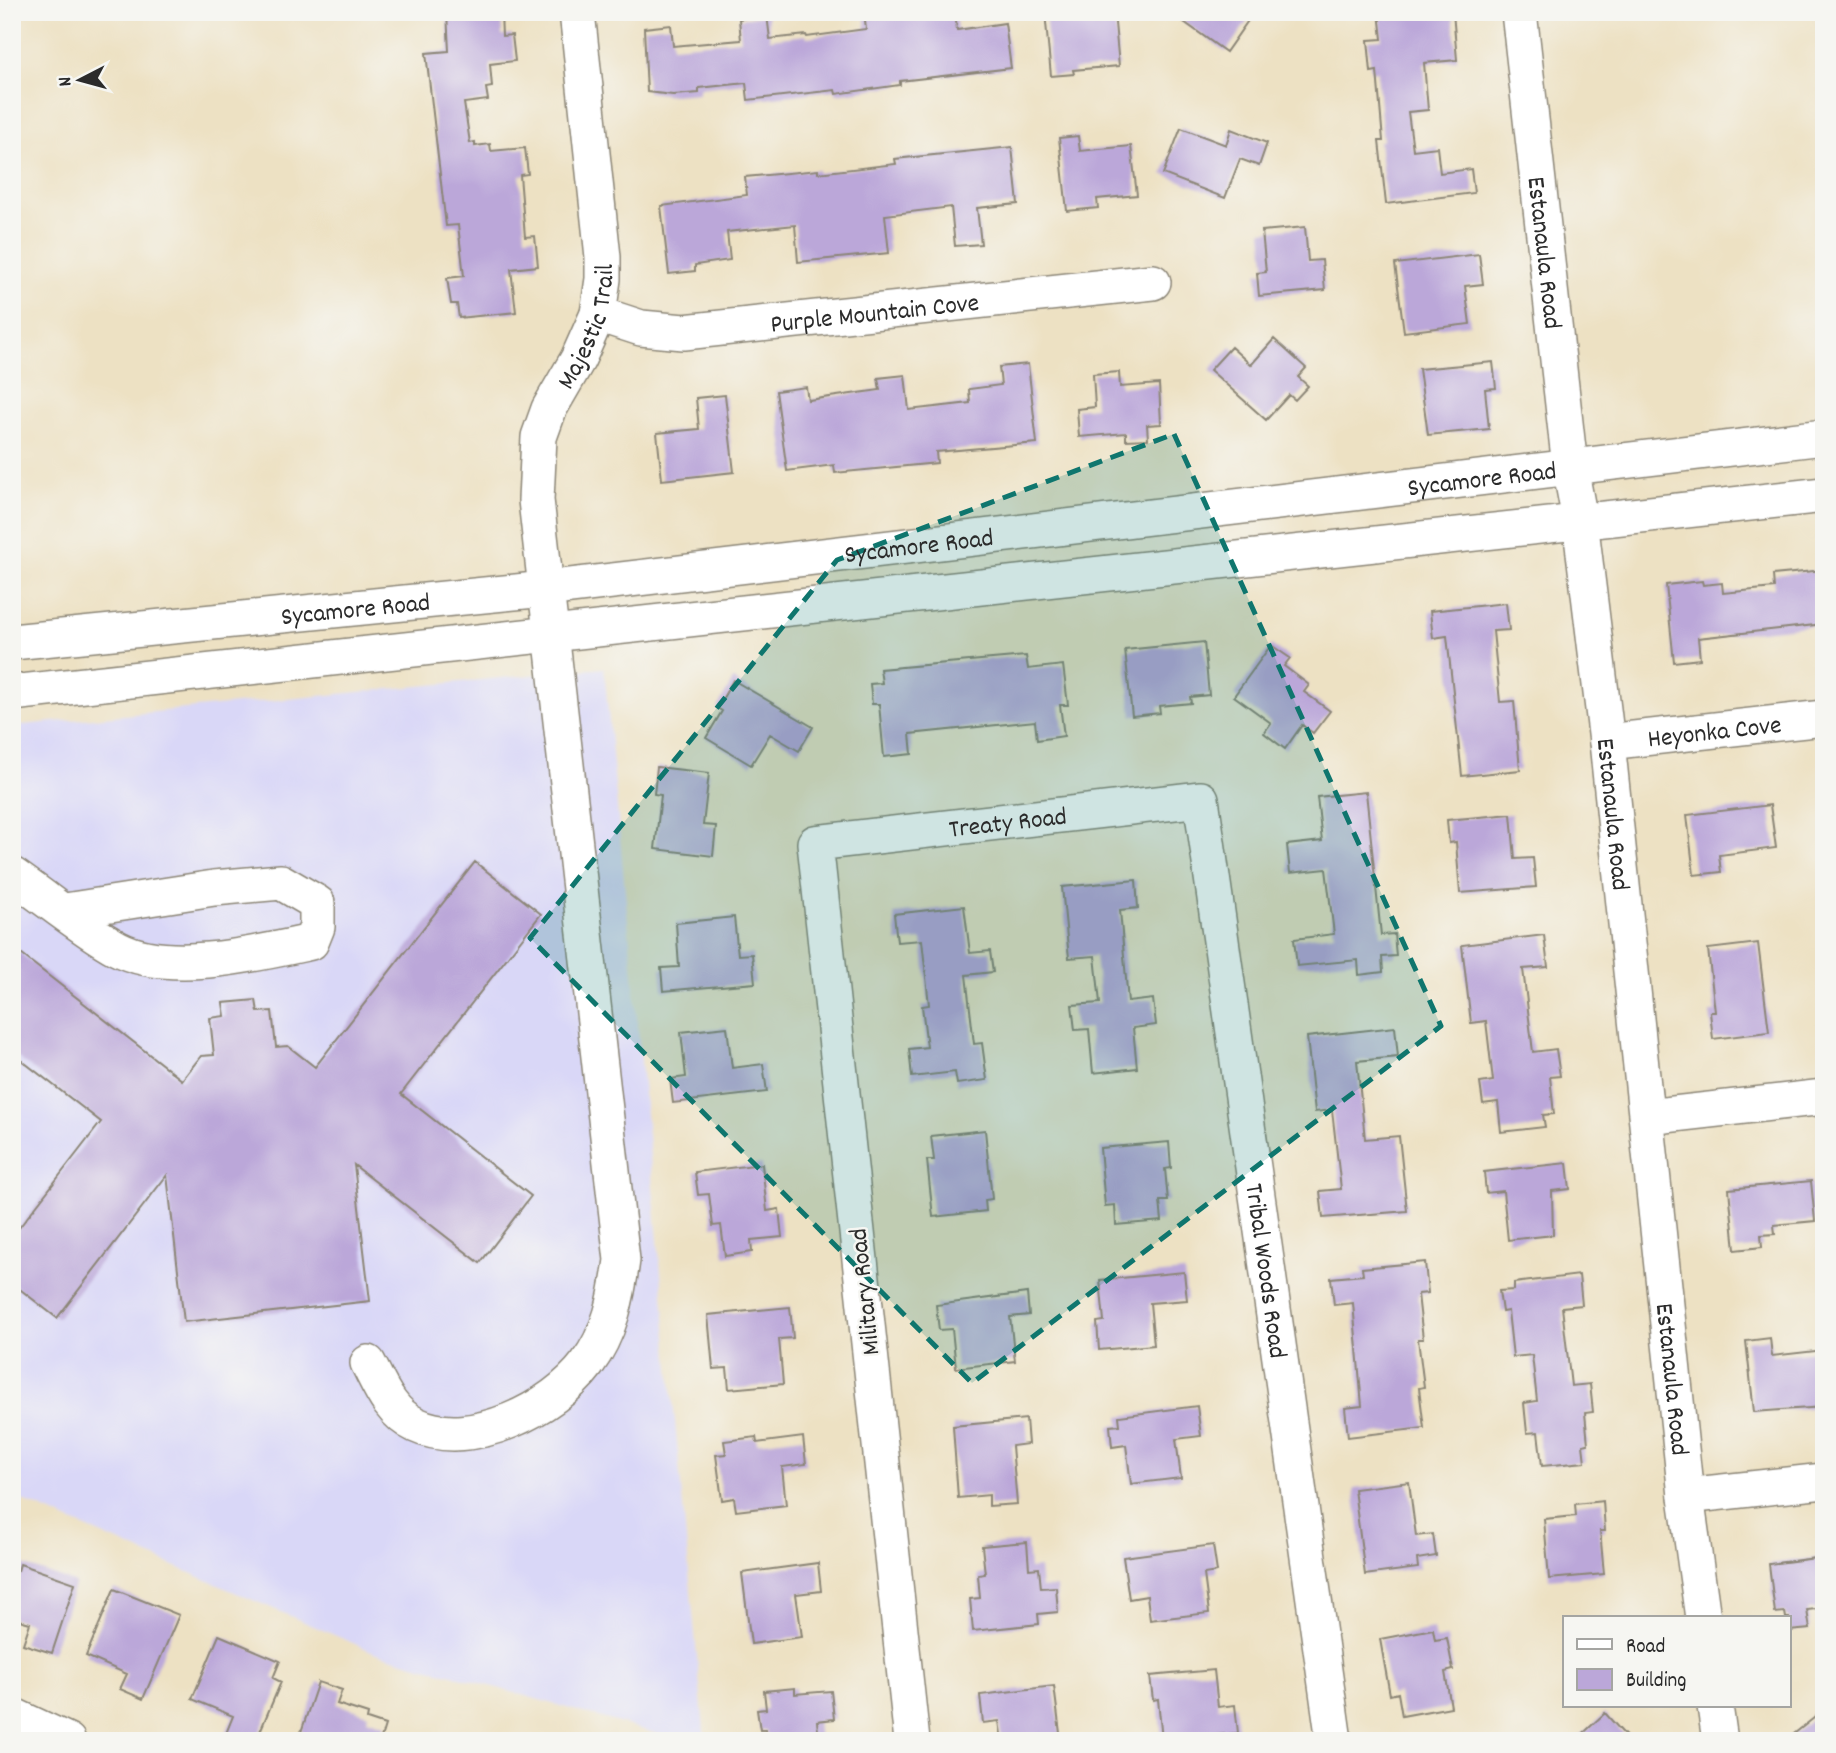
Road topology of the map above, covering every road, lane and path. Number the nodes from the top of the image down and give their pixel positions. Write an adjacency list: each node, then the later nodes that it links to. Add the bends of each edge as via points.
1 (577, 12): 4 (street, Majestic Trail, via 603,257)
2 (1519, 12): 6 (street, Estanaula Road)
3 (1153, 282): 4 (street, Purple Mountain Cove, via 684,332 641,328)
4 (598, 314): 9 (street, Majestic Trail, via 539,437 536,500)
5 (1824, 437): 6 (street, Sycamore Road)
6 (1570, 467): 8 (street, Estanaula Road); 9 (street, Sycamore Road)
7 (1824, 495): 8 (street, Sycamore Road)
8 (1580, 520): 10 (street, Sycamore Road); 14 (street, Estanaula Road)
9 (545, 589): 10 (street, Majestic Trail); 11 (street, Sycamore Road)
10 (551, 633): 12 (street, Sycamore Road); 21 (street, Majestic Trail, via 622,1259 617,1303 603,1338 565,1390 530,1412 499,1424 469,1431 416,1425 390,1404)
11 (12, 642)
12 (12, 693)
13 (1824, 718): 14 (street, Heyonka Cove)
14 (1607, 742): 20 (street, Estanaula Road)
15 (1201, 799): 16 (street, Treaty Road); 29 (street, Tribal Woods Road)
16 (815, 843): 28 (street, Military Road)
17 (12, 875): 18 (street)
18 (65, 911): 18 (street, via 118,949 158,962 277,950 311,942 317,927 317,903 281,882)
19 (1824, 1097): 20 (street)
20 (1647, 1117): 23 (street, Estanaula Road)
21 (368, 1363)
22 (1824, 1481): 23 (street)
23 (1686, 1496): 24 (street, Estanaula Road)
24 (1703, 1616)
25 (1716, 1708): 30 (street)
26 (12, 1715): 27 (street)
27 (68, 1741)
28 (912, 1741)
29 (1334, 1741)
30 (1720, 1741)

